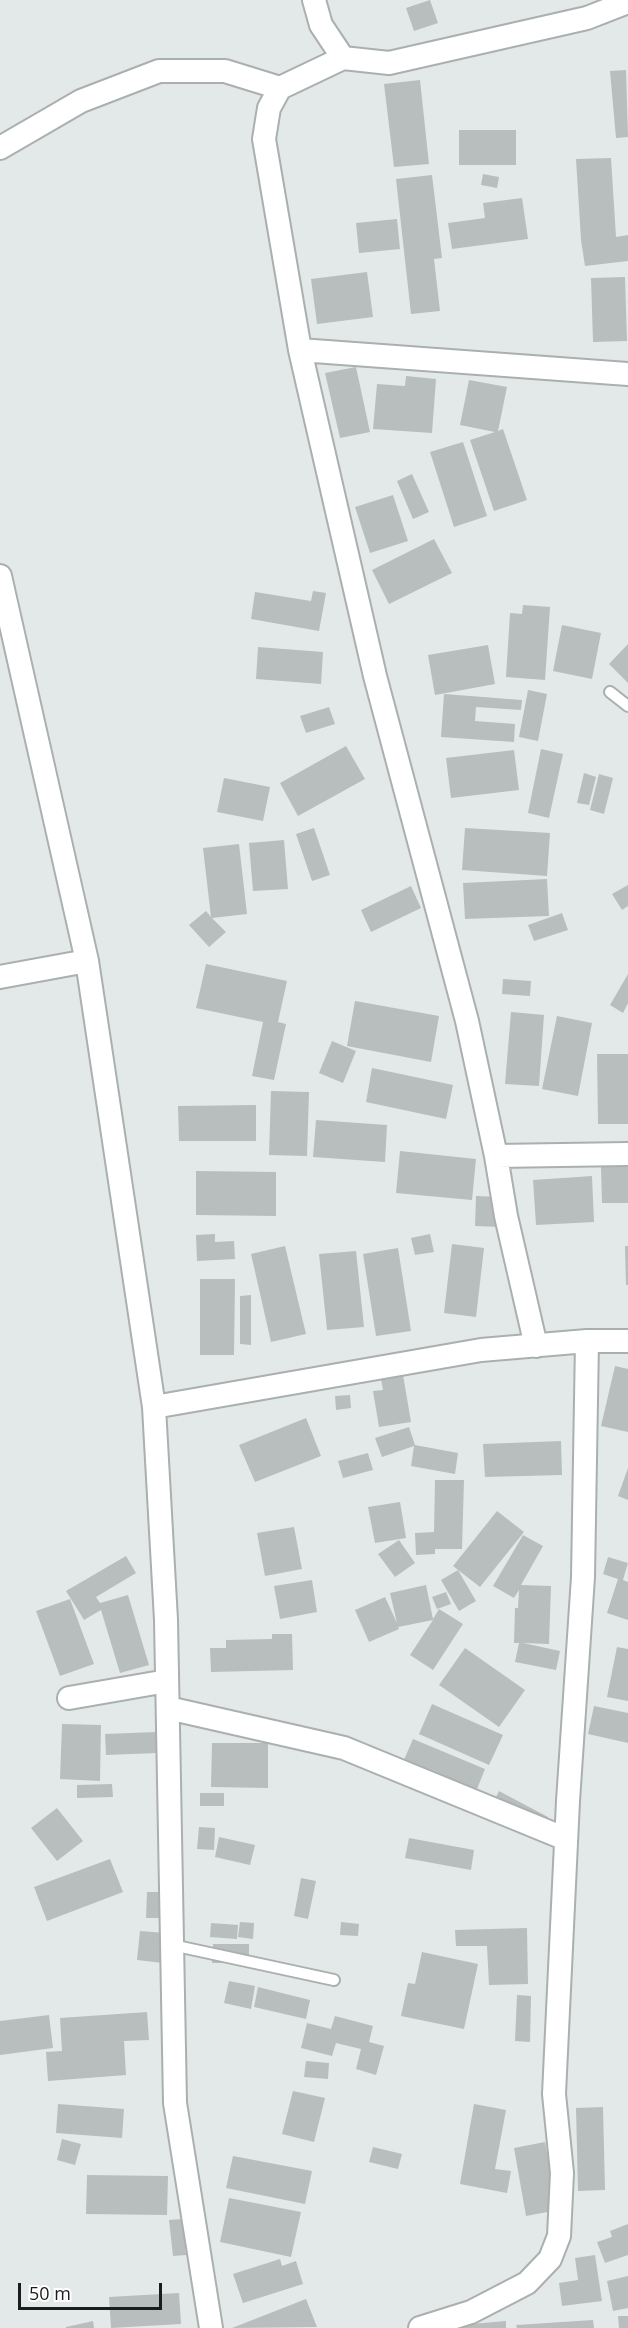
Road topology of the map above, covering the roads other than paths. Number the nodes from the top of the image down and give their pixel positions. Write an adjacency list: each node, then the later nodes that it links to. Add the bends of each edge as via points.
1 (314, 0): 3 (street, via 321,25)
2 (628, 2): 3 (street, via 587,18 389,63)
3 (343, 58): 4 (street)
4 (280, 88): 5 (street, via 225,71 159,71 81,101); 6 (street, via 269,108 264,139)
5 (0, 148)
6 (300, 350): 7 (street); 14 (street, via 375,676 467,1021)
7 (628, 374)
8 (0, 576): 11 (street)
9 (610, 692): 10 (lane)
10 (628, 706)
11 (87, 961): 12 (street); 18 (street)
12 (0, 977)
13 (628, 1154): 14 (street)
14 (496, 1156): 17 (street)
15 (587, 1341): 16 (street); 17 (street); 22 (street, via 583,1576)
16 (628, 1341)
17 (536, 1346): 18 (street, via 481,1350)
18 (153, 1407): 19 (street)
19 (167, 1681): 20 (street); 21 (street)
20 (69, 1698)
21 (168, 1708): 22 (street, via 344,1748); 23 (street)
22 (566, 1839): 26 (street, via 554,2094 562,2173 559,2236 550,2259 527,2283 471,2312)
23 (172, 1945): 24 (lane); 25 (street, via 175,2103)
24 (334, 1980)
25 (211, 2328)
26 (420, 2328)

